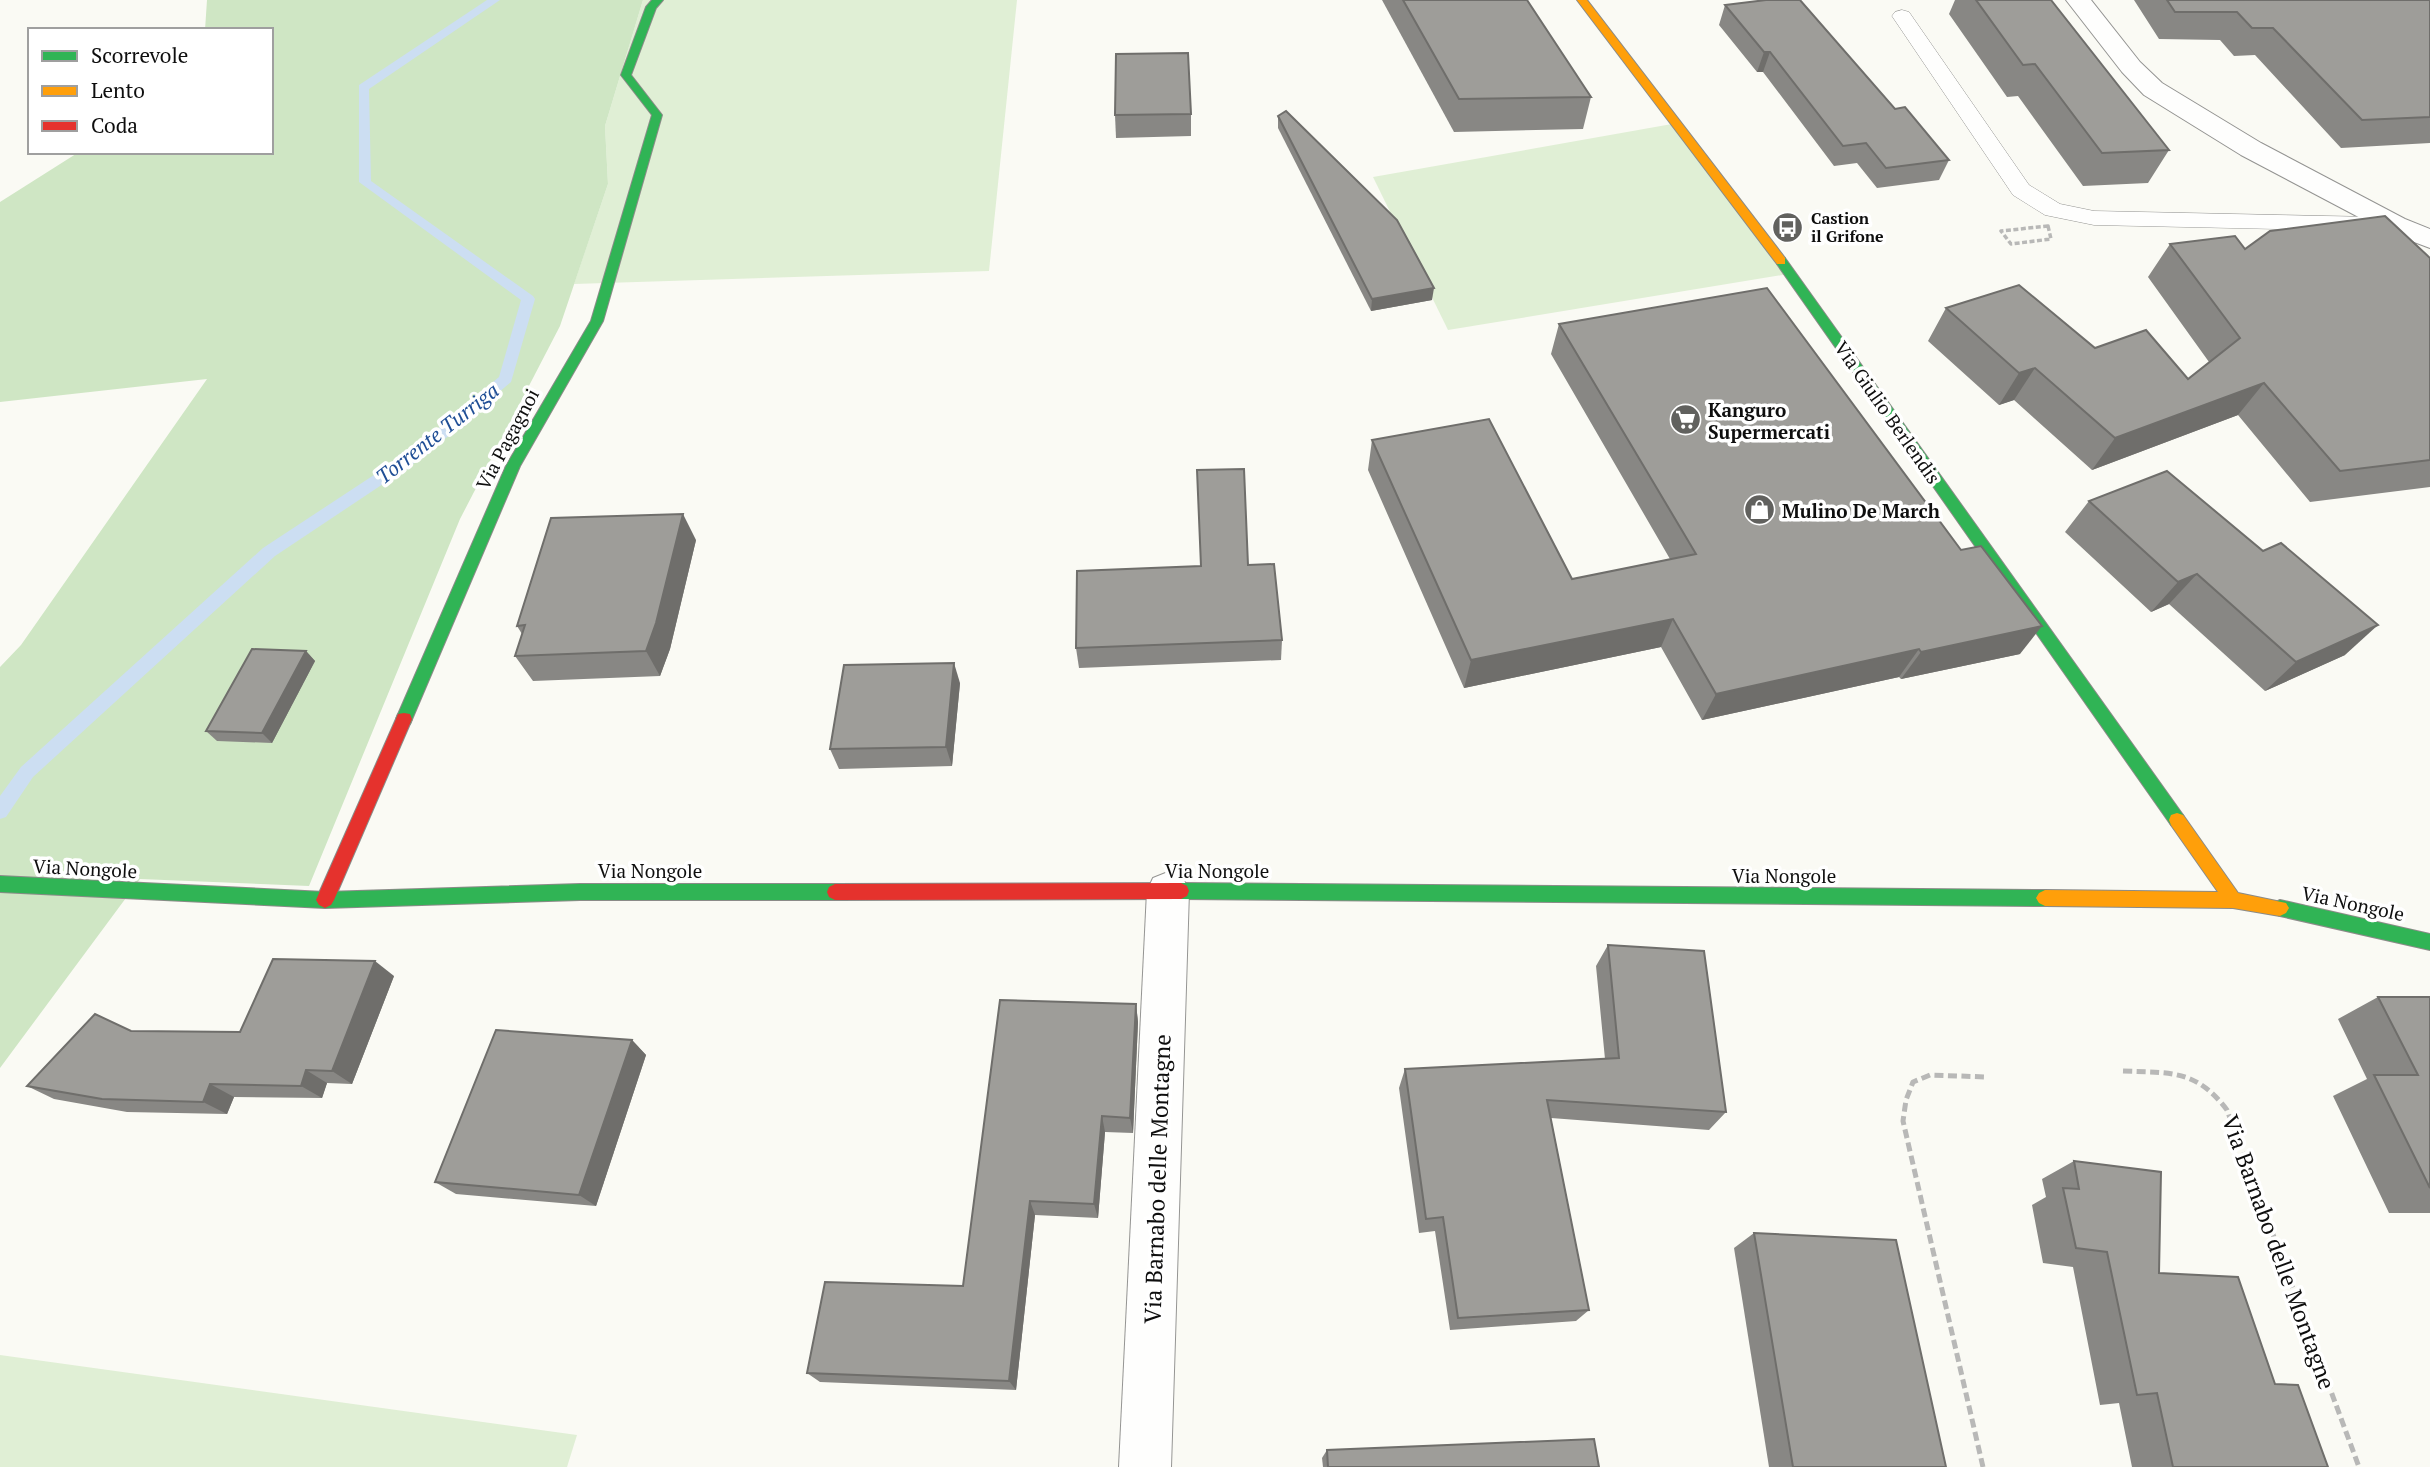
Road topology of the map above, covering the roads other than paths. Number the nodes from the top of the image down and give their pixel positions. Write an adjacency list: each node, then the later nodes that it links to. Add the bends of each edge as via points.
1 (658, 0): 9 (street, Via Pagagnoi, via 651,6 626,75 657,116 597,321 513,466)
2 (1583, 0): 10 (street, Via Giulio Berlendis, via 1804,293)
3 (2078, 0): 5 (street, via 2153,89 2251,149)
4 (1902, 16): 5 (lane, via 2021,190 2053,210 2094,218)
5 (2395, 225): 6 (street)
6 (2430, 239)
7 (0, 884): 9 (street, Via Nongole)
8 (1168, 891): 9 (street, Via Nongole, via 580,891); 10 (street, Via Nongole); 12 (street, Via Barnabo delle Montagne)
9 (325, 900)
10 (2232, 900): 11 (street, Via Nongole)
11 (2430, 942)
12 (1145, 1467)

